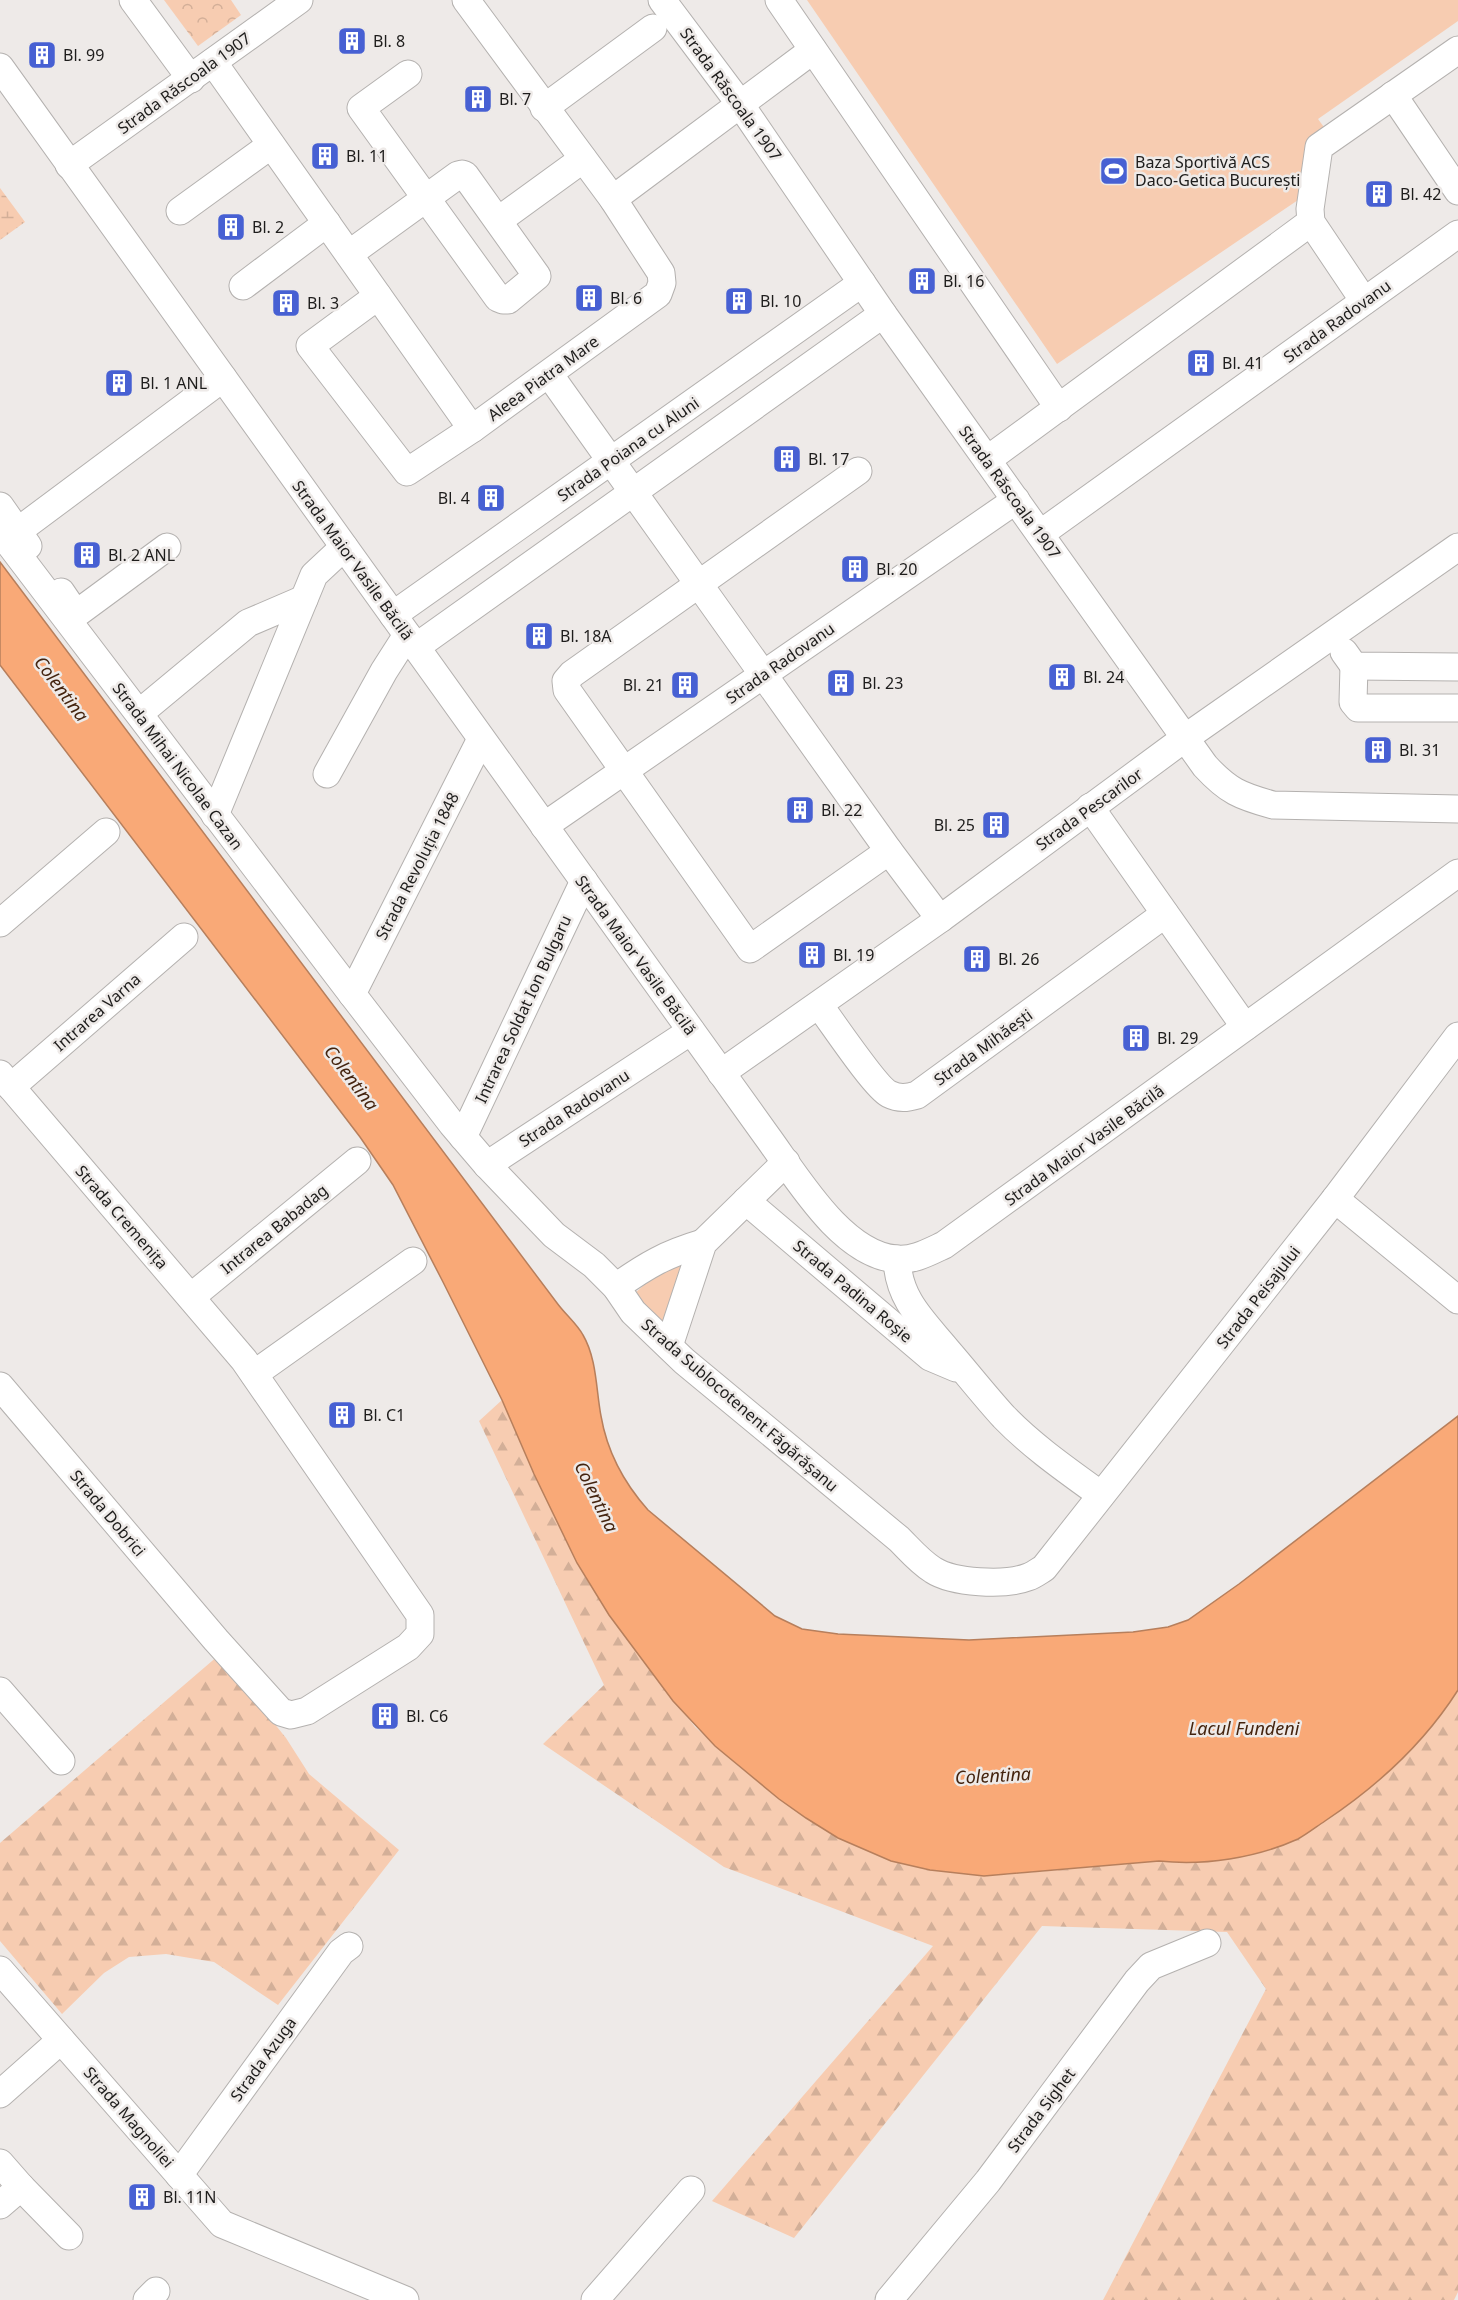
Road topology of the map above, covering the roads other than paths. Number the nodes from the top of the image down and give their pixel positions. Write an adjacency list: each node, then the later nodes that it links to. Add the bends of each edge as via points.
1 (133, 0): 12 (street)
2 (299, 0): 9 (street, Strada Răscoala 1907)
3 (662, 0): 14 (street, Strada Răscoala 1907)
4 (779, 0): 7 (street)
5 (475, 3): 15 (street, Aleea Piatra Mare)
6 (653, 28): 15 (street)
7 (813, 50): 14 (street); 35 (street)
8 (1458, 50): 13 (street)
9 (213, 62): 12 (street, Strada Răscoala 1907); 16 (street, Aleea Piatra Mare)
10 (0, 67): 18 (street, Strada Maior Vasile Băcilă)
11 (408, 74): 20 (street, via 361,108)
12 (191, 79): 18 (street, Strada Răscoala 1907)
13 (1393, 95): 19 (street); 24 (street, via 1319,147)
14 (740, 104): 21 (street); 28 (street, Strada Răscoala 1907)
15 (544, 108): 17 (street, Aleea Piatra Mare)
16 (271, 145): 22 (street); 25 (street, Aleea Piatra Mare)
17 (583, 159): 21 (street, Aleea Piatra Mare); 23 (street)
18 (69, 165): 34 (street, Strada Maior Vasile Băcilă)
19 (1458, 190)
20 (426, 199): 23 (street, via 462,174); 23 (street, via 498,298 508,300 537,276); 27 (street)
21 (612, 199): 33 (street, Aleea Piatra Mare, via 661,273 662,283 658,294)
22 (180, 211)
23 (499, 220)
24 (1311, 222): 31 (street); 35 (street)
25 (327, 224): 27 (street, Aleea Piatra Mare); 29 (street)
26 (1458, 234): 31 (street, Strada Radovanu)
27 (349, 254): 30 (street, Aleea Piatra Mare)
28 (862, 283): 32 (street, Strada Răscoala 1907); 38 (street, Strada Poiana cu Aluni)
29 (243, 286)
30 (378, 296): 36 (street, Aleea Piatra Mare); 36 (street, via 310,346 408,472)
31 (1364, 301): 43 (street, Strada Radovanu)
32 (883, 314): 37 (street, Strada Răscoala 1907); 40 (street)
33 (549, 374): 36 (street, Aleea Piatra Mare); 38 (street)
34 (223, 378): 44 (street); 46 (street, Strada Maior Vasile Băcilă)
35 (1059, 408): 37 (street)
36 (472, 429)
37 (987, 460): 41 (street, Strada Răscoala 1907)
38 (611, 461): 40 (street); 50 (street, Strada Poiana cu Aluni)
39 (858, 471): 48 (street)
40 (633, 492): 48 (street); 50 (street)
41 (1016, 500): 43 (street, Strada Răscoala 1907); 54 (street, Strada Radovanu)
42 (0, 506): 44 (street)
43 (1040, 534): 57 (street, Strada Răscoala 1907)
44 (12, 535): 45 (street, via 76,614); 63 (street, Strada Mihai Nicolae Cazan)
45 (167, 547)
46 (344, 547): 49 (street, via 314,575); 50 (street, Strada Maior Vasile Băcilă)
47 (1458, 547): 51 (street, Strada Pescarilor)
48 (699, 585): 54 (street); 59 (street, via 566,681 567,690)
49 (304, 599): 55 (street, via 248,623); 63 (street)
50 (405, 632): 58 (street, Strada Maior Vasile Băcilă); 60 (street)
51 (1332, 636): 52 (street); 57 (street, Strada Pescarilor)
52 (1354, 666): 53 (street); 56 (street, via 1353,702 1358,708)
53 (1458, 667)
54 (763, 674): 59 (street, Strada Radovanu); 66 (street)
55 (148, 706)
56 (1458, 708)
57 (1185, 738): 61 (street, Strada Pescarilor); 62 (street, Strada Răscoala 1907, via 1223,786 1245,798 1273,805)
58 (481, 739): 64 (street, Strada Maior Vasile Băcilă); 73 (street, Strada Revoluția 1848)
59 (624, 770): 64 (street, Strada Radovanu); 66 (street, via 750,949)
60 (327, 774)
61 (1090, 807): 69 (street); 70 (street, Strada Pescarilor)
62 (1458, 809)
63 (215, 815): 73 (street, Strada Mihai Nicolae Cazan)
64 (544, 826): 68 (street, Strada Maior Vasile Băcilă)
65 (106, 832): 71 (street)
66 (889, 851): 70 (street)
67 (1458, 873): 75 (street, Strada Maior Vasile Băcilă)
68 (584, 881): 76 (street, Strada Maior Vasile Băcilă); 80 (street, Intrarea Soldat Ion Bulgaru)
69 (1165, 914): 74 (street, Strada Mihăești, via 908,1098 882,1090); 75 (street)
70 (940, 919): 74 (street, Strada Pescarilor)
71 (0, 922)
72 (184, 937): 79 (street, Intrarea Varna)
73 (352, 994): 80 (street, Strada Sublocotenent Făgărășanu)
74 (819, 1005): 78 (street, Strada Pescarilor)
75 (1245, 1027): 87 (street, Strada Maior Vasile Băcilă, via 970,1228 924,1255)
76 (691, 1031): 78 (street, Strada Maior Vasile Băcilă); 83 (street, Strada Radovanu)
77 (1458, 1036): 84 (street, Strada Peisajului)
78 (721, 1073): 82 (street, Strada Maior Vasile Băcilă)
79 (5, 1080): 90 (street, Strada Cremenița)
80 (463, 1137): 83 (street, Strada Sublocotenent Făgărășanu)
81 (357, 1161): 90 (street, Intrarea Babadag)
82 (786, 1162): 85 (street); 87 (street, Strada Maior Vasile Băcilă, via 843,1234 877,1255)
83 (487, 1165): 89 (street, Strada Sublocotenent Făgărășanu, via 554,1235)
84 (1335, 1200): 91 (street); 96 (street, Strada Peisajului)
85 (746, 1201): 86 (street); 94 (street, Strada Padina Roșie, via 930,1357)
86 (703, 1243): 89 (street, via 649,1264); 92 (street)
87 (897, 1259): 94 (street, Strada Padina Roșie, via 899,1280 913,1309)
88 (413, 1261): 93 (street)
89 (616, 1287): 92 (street, Strada Sublocotenent Făgărășanu, via 633,1312)
90 (191, 1297): 93 (street, Strada Cremenița)
91 (1458, 1300)
92 (669, 1346): 97 (street, Strada Sublocotenent Făgărășanu, via 932,1570 963,1580 1011,1581 1044,1568)
93 (249, 1367): 95 (street, Strada Dobrici, via 420,1615 420,1634 408,1647 307,1711 291,1715 274,1706)
94 (966, 1372): 96 (street, Strada Padina Roșie, via 1005,1418 1051,1459)
95 (0, 1386)
96 (1101, 1495): 97 (street, Strada Peisajului)
97 (1055, 1556)
98 (0, 1691): 99 (street)
99 (61, 1761)
100 (1207, 1943): 113 (street, Strada Sighet, via 1151,1966 1137,1981 988,2181)
101 (349, 1946): 106 (street, Strada Azuga)
102 (0, 1970): 103 (street, Strada Magnoliei)
103 (61, 2040): 104 (street); 106 (street, Strada Magnoliei)
104 (0, 2094)
105 (0, 2163): 107 (street)
106 (179, 2175): 111 (street, Strada Magnoliei, via 222,2224)
107 (21, 2187): 109 (street); 110 (street)
108 (691, 2190): 112 (street)
109 (0, 2205)
110 (69, 2236)
111 (405, 2300)
112 (595, 2300)
113 (890, 2300)

